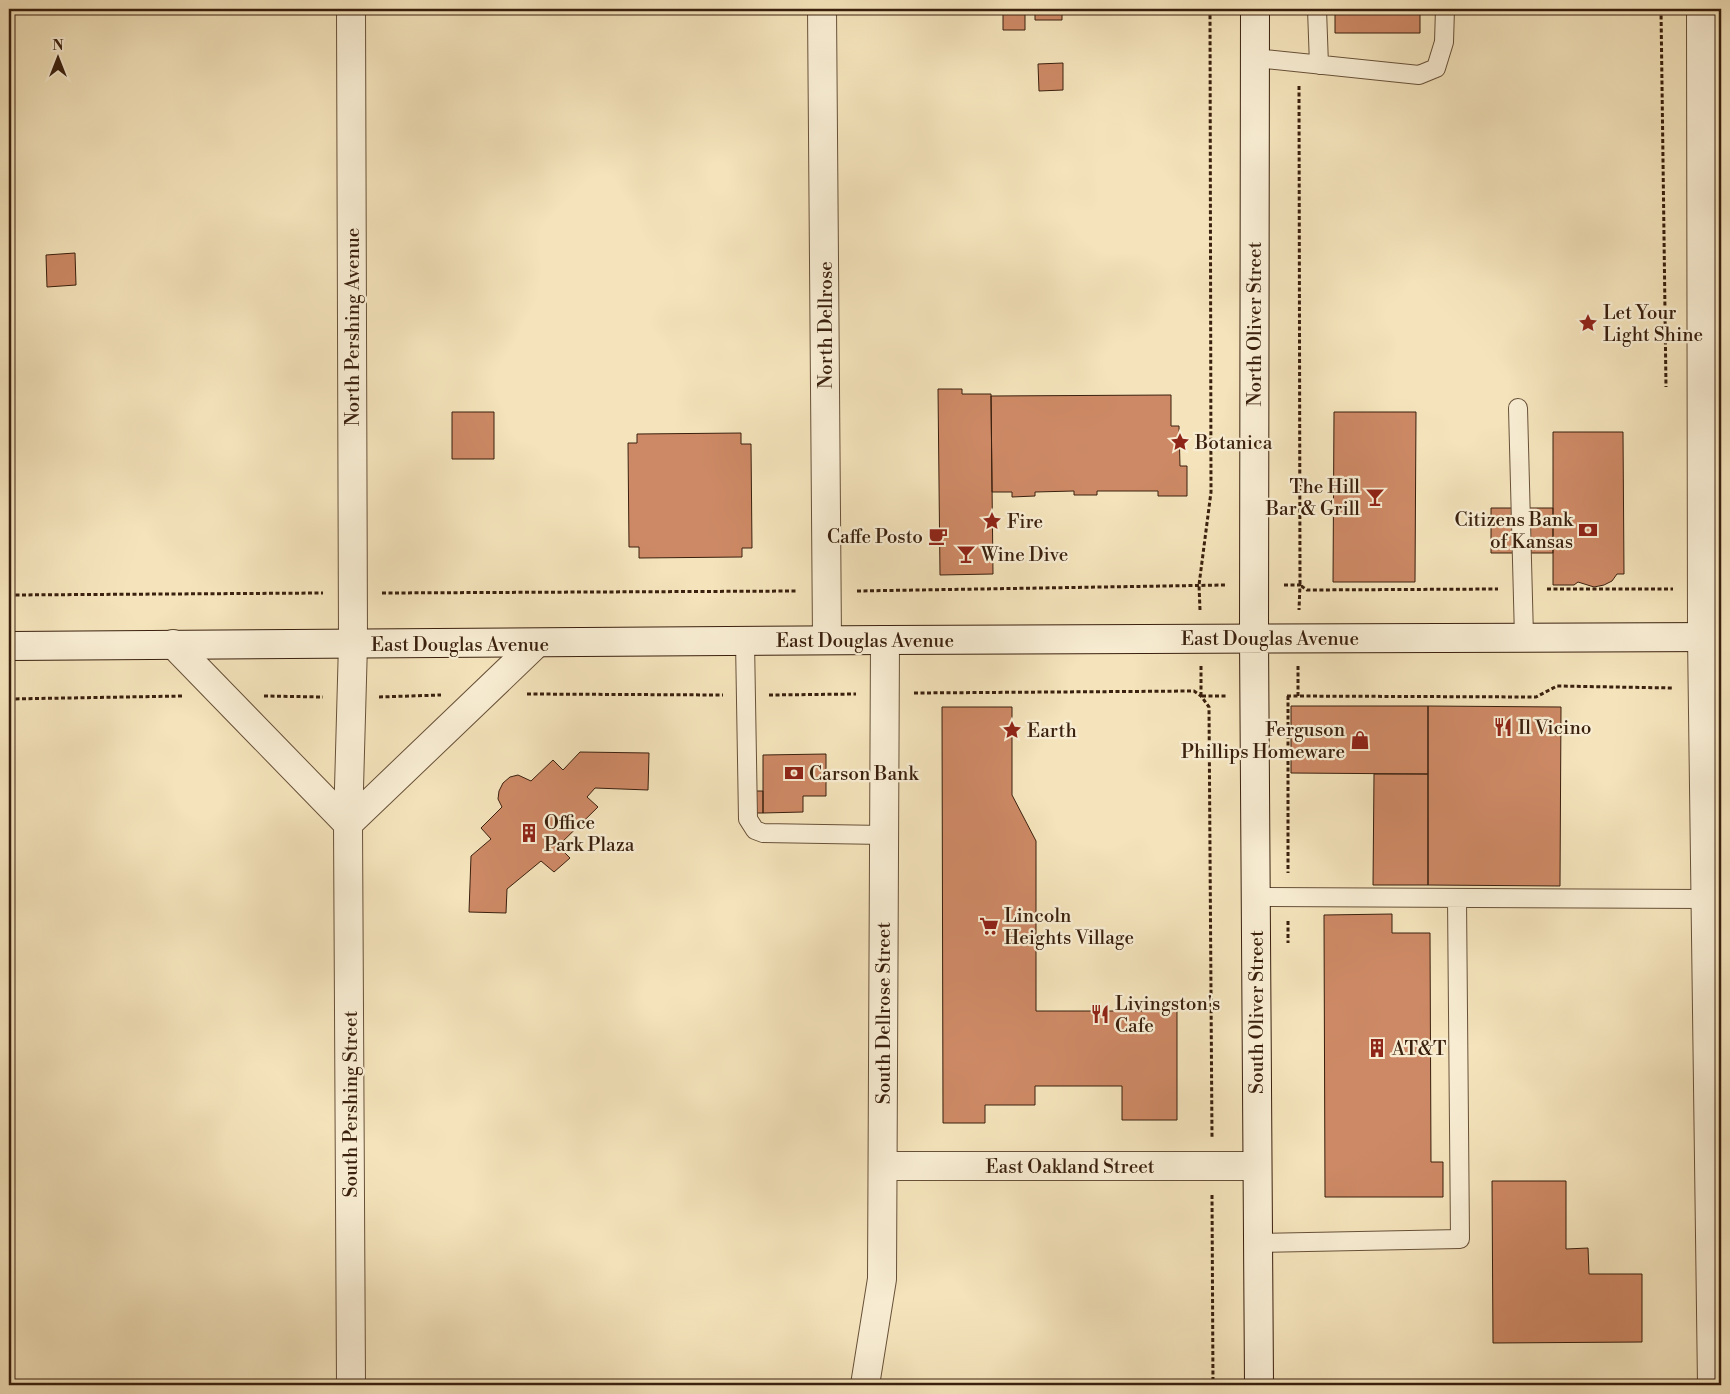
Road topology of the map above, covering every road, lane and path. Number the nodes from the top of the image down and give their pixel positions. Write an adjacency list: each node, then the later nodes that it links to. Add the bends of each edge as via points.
1 (351, 9): 21 (street, North Pershing Avenue)
2 (822, 9): 20 (street, North Dellrose)
3 (1210, 9): 16 (path, via 1211,492)
4 (1254, 9): 9 (street, North Oliver Street)
5 (1317, 9): 11 (lane)
6 (1445, 9): 11 (lane, via 1444,42 1436,68 1419,75)
7 (1661, 9): 12 (path)
8 (1701, 9): 13 (street)
9 (1254, 58): 10 (lane); 17 (street, North Oliver Street)
10 (1299, 63): 11 (lane); 15 (path)
11 (1319, 65)
12 (1666, 387)
13 (1711, 406): 19 (street)
14 (1518, 408): 18 (lane)
15 (1300, 584): 17 (path); 18 (path, via 1306,590)
16 (1199, 585): 17 (path); 20 (path)
17 (1255, 585): 25 (street, North Oliver Street)
18 (1522, 589): 19 (path); 23 (lane)
19 (1702, 589): 24 (street)
20 (826, 591): 21 (path); 26 (street, North Dellrose)
21 (352, 593): 22 (path); 30 (street, North Pershing Avenue)
22 (9, 595)
23 (1524, 637): 24 (street, East Douglas Avenue); 25 (street, East Douglas Avenue)
24 (1711, 637): 33 (street)
25 (1254, 638): 27 (street, East Douglas Avenue); 37 (street, South Oliver Street)
26 (827, 640): 27 (street, East Douglas Avenue); 28 (street, East Douglas Avenue)
27 (885, 640): 35 (street, South Dellrose Street)
28 (745, 641): 31 (street, East Douglas Avenue); 36 (lane)
29 (174, 644): 30 (street, East Douglas Avenue); 32 (street, East Douglas Avenue); 38 (street)
30 (353, 644): 31 (street, East Douglas Avenue); 40 (street, South Pershing Street)
31 (537, 644): 34 (street)
32 (9, 646)
33 (1702, 689): 37 (path, via 1557,686 1536,697); 46 (street)
34 (485, 694): 36 (path); 40 (path); 42 (street)
35 (885, 694): 36 (path); 39 (path, via 1194,691); 43 (street, South Dellrose Street)
36 (746, 695): 43 (lane, via 748,819 755,830 763,833)
37 (1254, 695): 39 (path); 44 (street, South Oliver Street)
38 (224, 696): 40 (path); 41 (path); 42 (street)
39 (1201, 696): 48 (path, via 1208,707)
40 (351, 697): 42 (street, South Pershing Street)
41 (9, 699)
42 (348, 824): 51 (street, South Pershing Street)
43 (884, 835): 47 (street, South Dellrose Street)
44 (1256, 897): 45 (lane); 49 (street, South Oliver Street)
45 (1457, 898): 46 (lane); 50 (lane, via 1460,1239)
46 (1705, 899): 55 (street)
47 (883, 1166): 48 (street, East Oakland Street); 52 (street, South Dellrose Street, via 882,1278)
48 (1212, 1166): 49 (street, East Oakland Street); 53 (path)
49 (1257, 1166): 50 (street, South Oliver Street)
50 (1258, 1243): 54 (street, South Oliver Street)
51 (351, 1385)
52 (865, 1385)
53 (1213, 1385)
54 (1258, 1385)
55 (1712, 1385)

